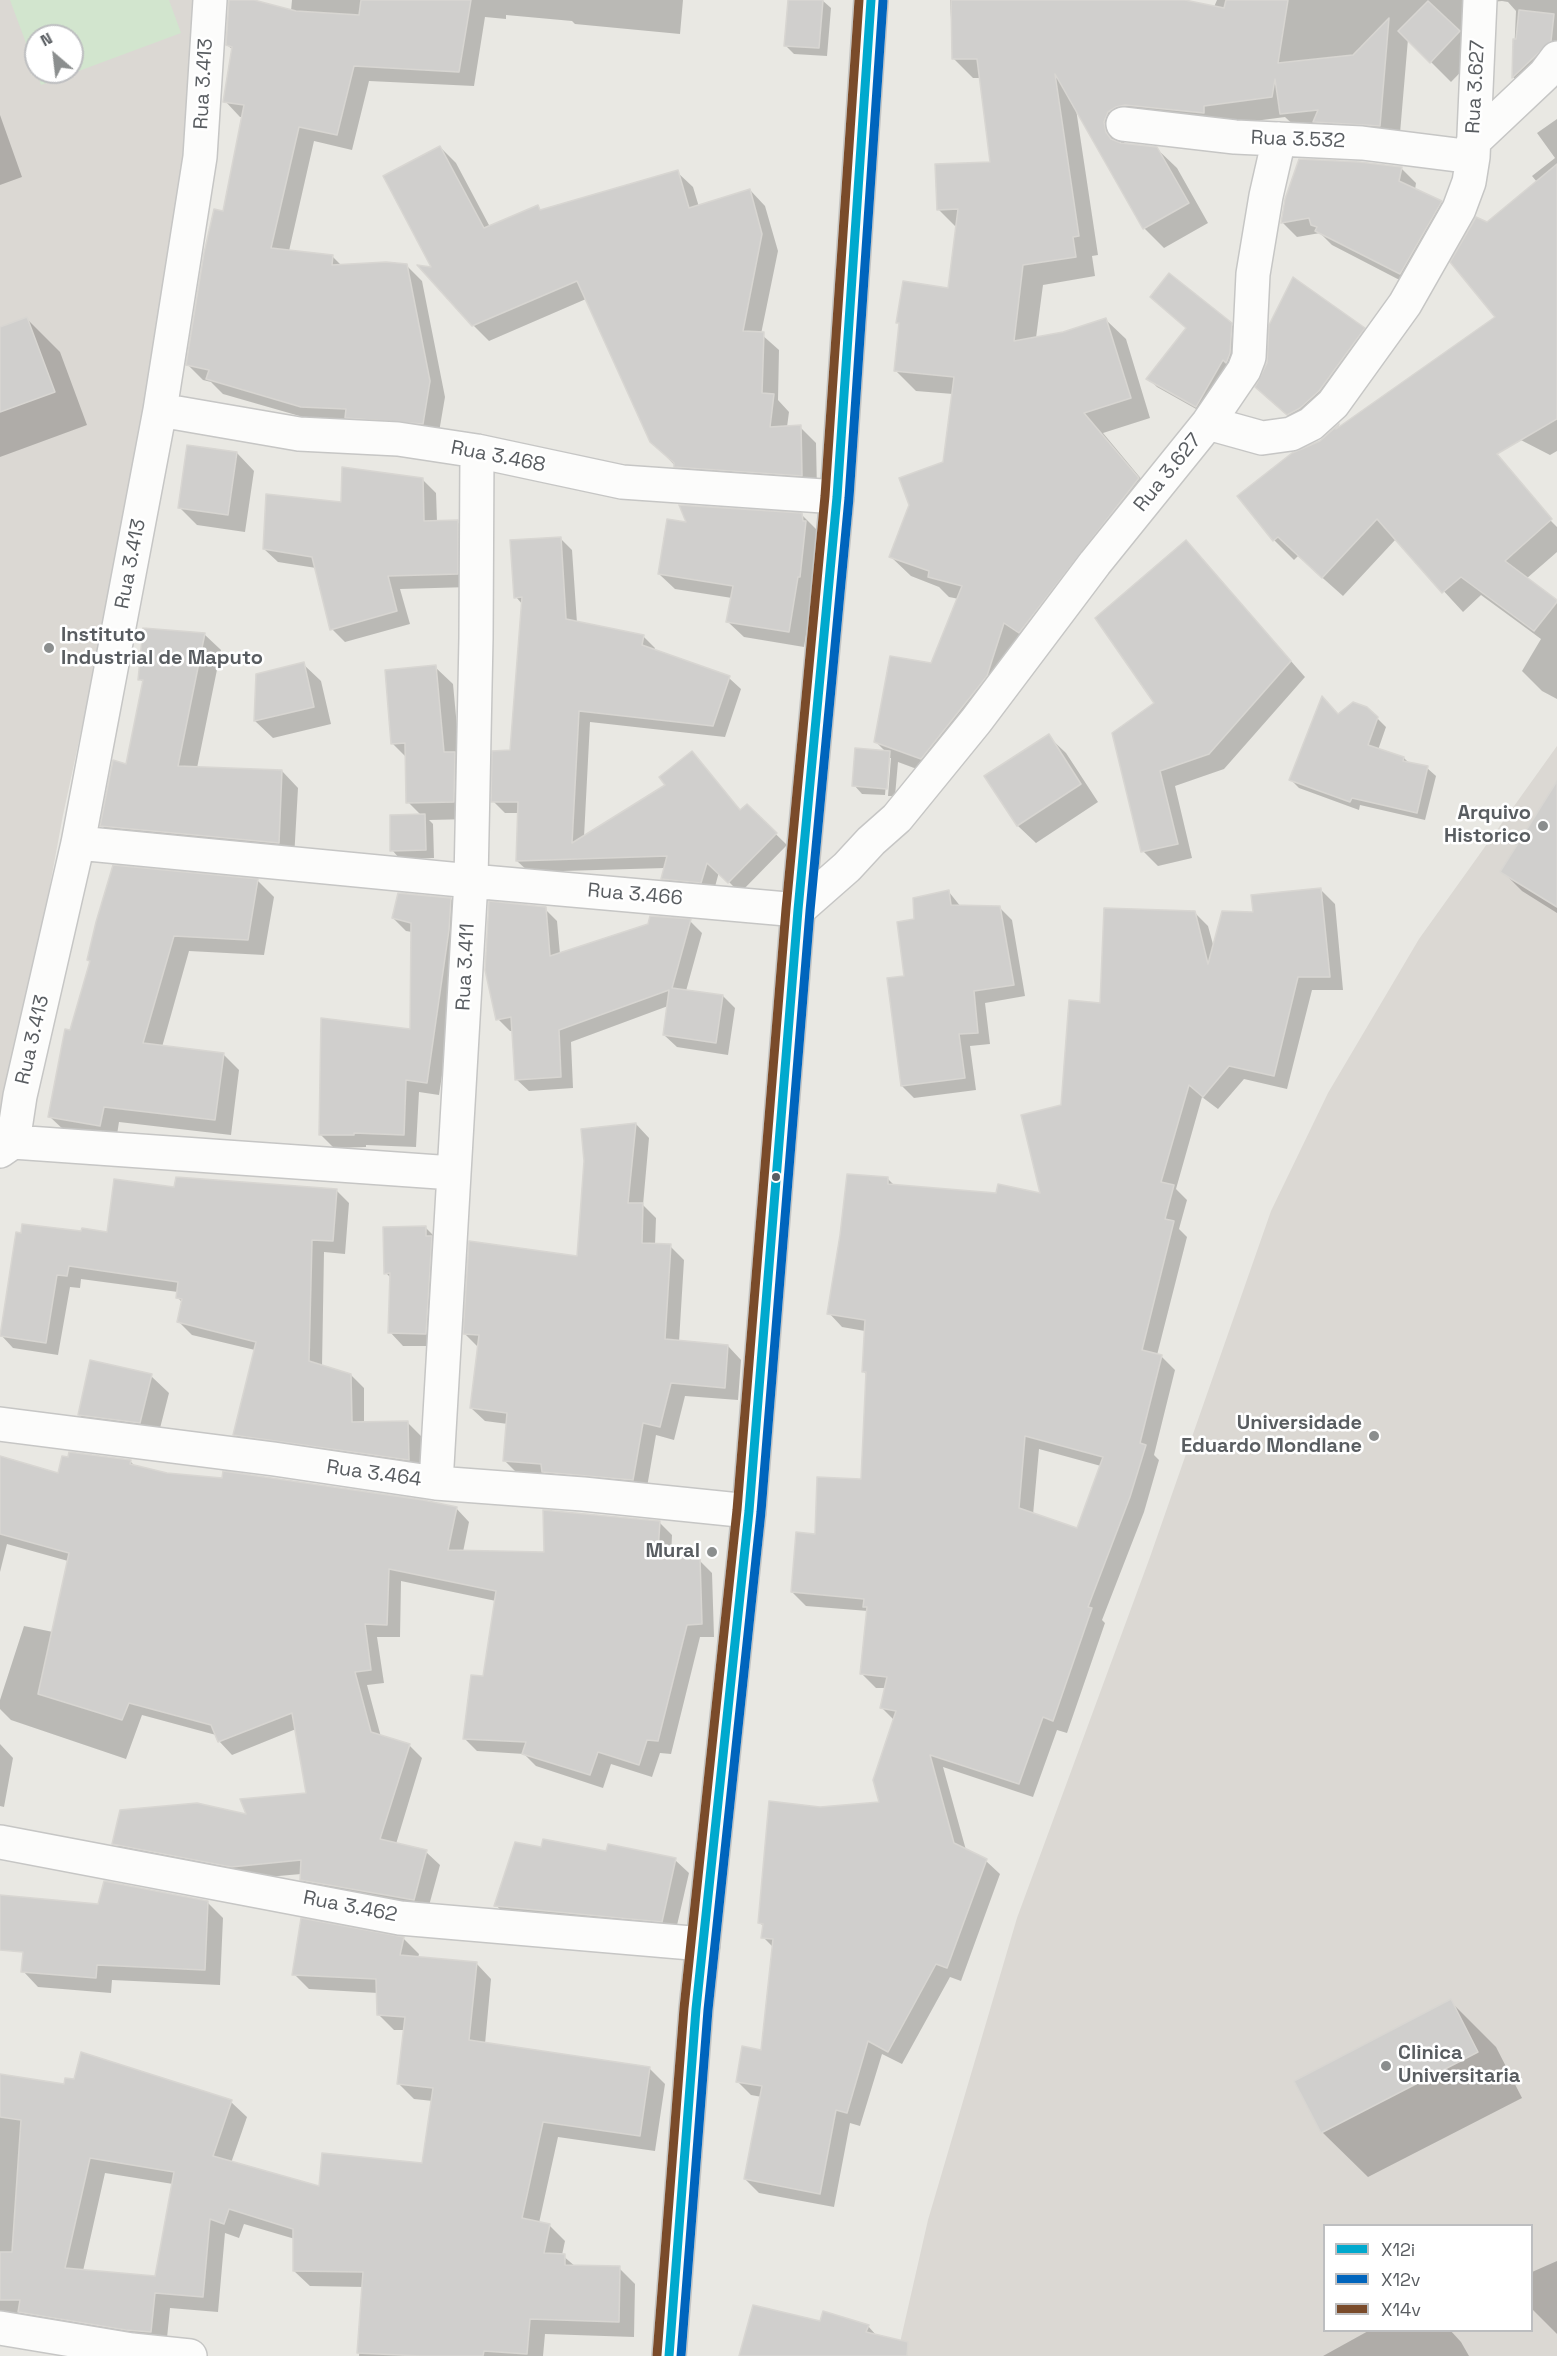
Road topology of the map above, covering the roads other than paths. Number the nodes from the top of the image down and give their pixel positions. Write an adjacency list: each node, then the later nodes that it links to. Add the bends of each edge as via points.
1 (210, 0): 8 (street, Rua 3.413, via 200,157)
2 (871, 0): 11 (street)
3 (1480, 0): 7 (street, Rua 3.627)
4 (1557, 58): 7 (street)
5 (1123, 124): 6 (street, Rua 3.532)
6 (1279, 139): 7 (street, Rua 3.532); 9 (street, via 1253,274 1249,357)
7 (1473, 149): 9 (street, Rua 3.627, via 1469,182 1459,209 1405,304 1333,404 1311,424 1291,434 1262,438)
8 (160, 411): 10 (street, Rua 3.468, via 299,434 398,439); 12 (street, Rua 3.413)
9 (1208, 423): 14 (street, Rua 3.627, via 897,818)
10 (477, 451): 11 (street, Rua 3.468, via 622,482); 13 (street, Rua 3.411)
11 (837, 497): 14 (street)
12 (78, 843): 13 (street, Rua 3.466); 15 (street, Rua 3.413)
13 (471, 881): 14 (street, Rua 3.466); 16 (street, Rua 3.411)
14 (798, 910): 19 (street)
15 (6, 1147): 16 (street)
16 (453, 1173): 18 (street, Rua 3.411)
17 (0, 1424): 18 (street, Rua 3.464)
18 (436, 1483): 19 (street, Rua 3.464)
19 (749, 1511): 21 (street)
20 (0, 1842): 21 (street, Rua 3.462, via 400,1917)
21 (703, 1944): 24 (street)
22 (0, 2328): 23 (street)
23 (190, 2356)
24 (669, 2356)

